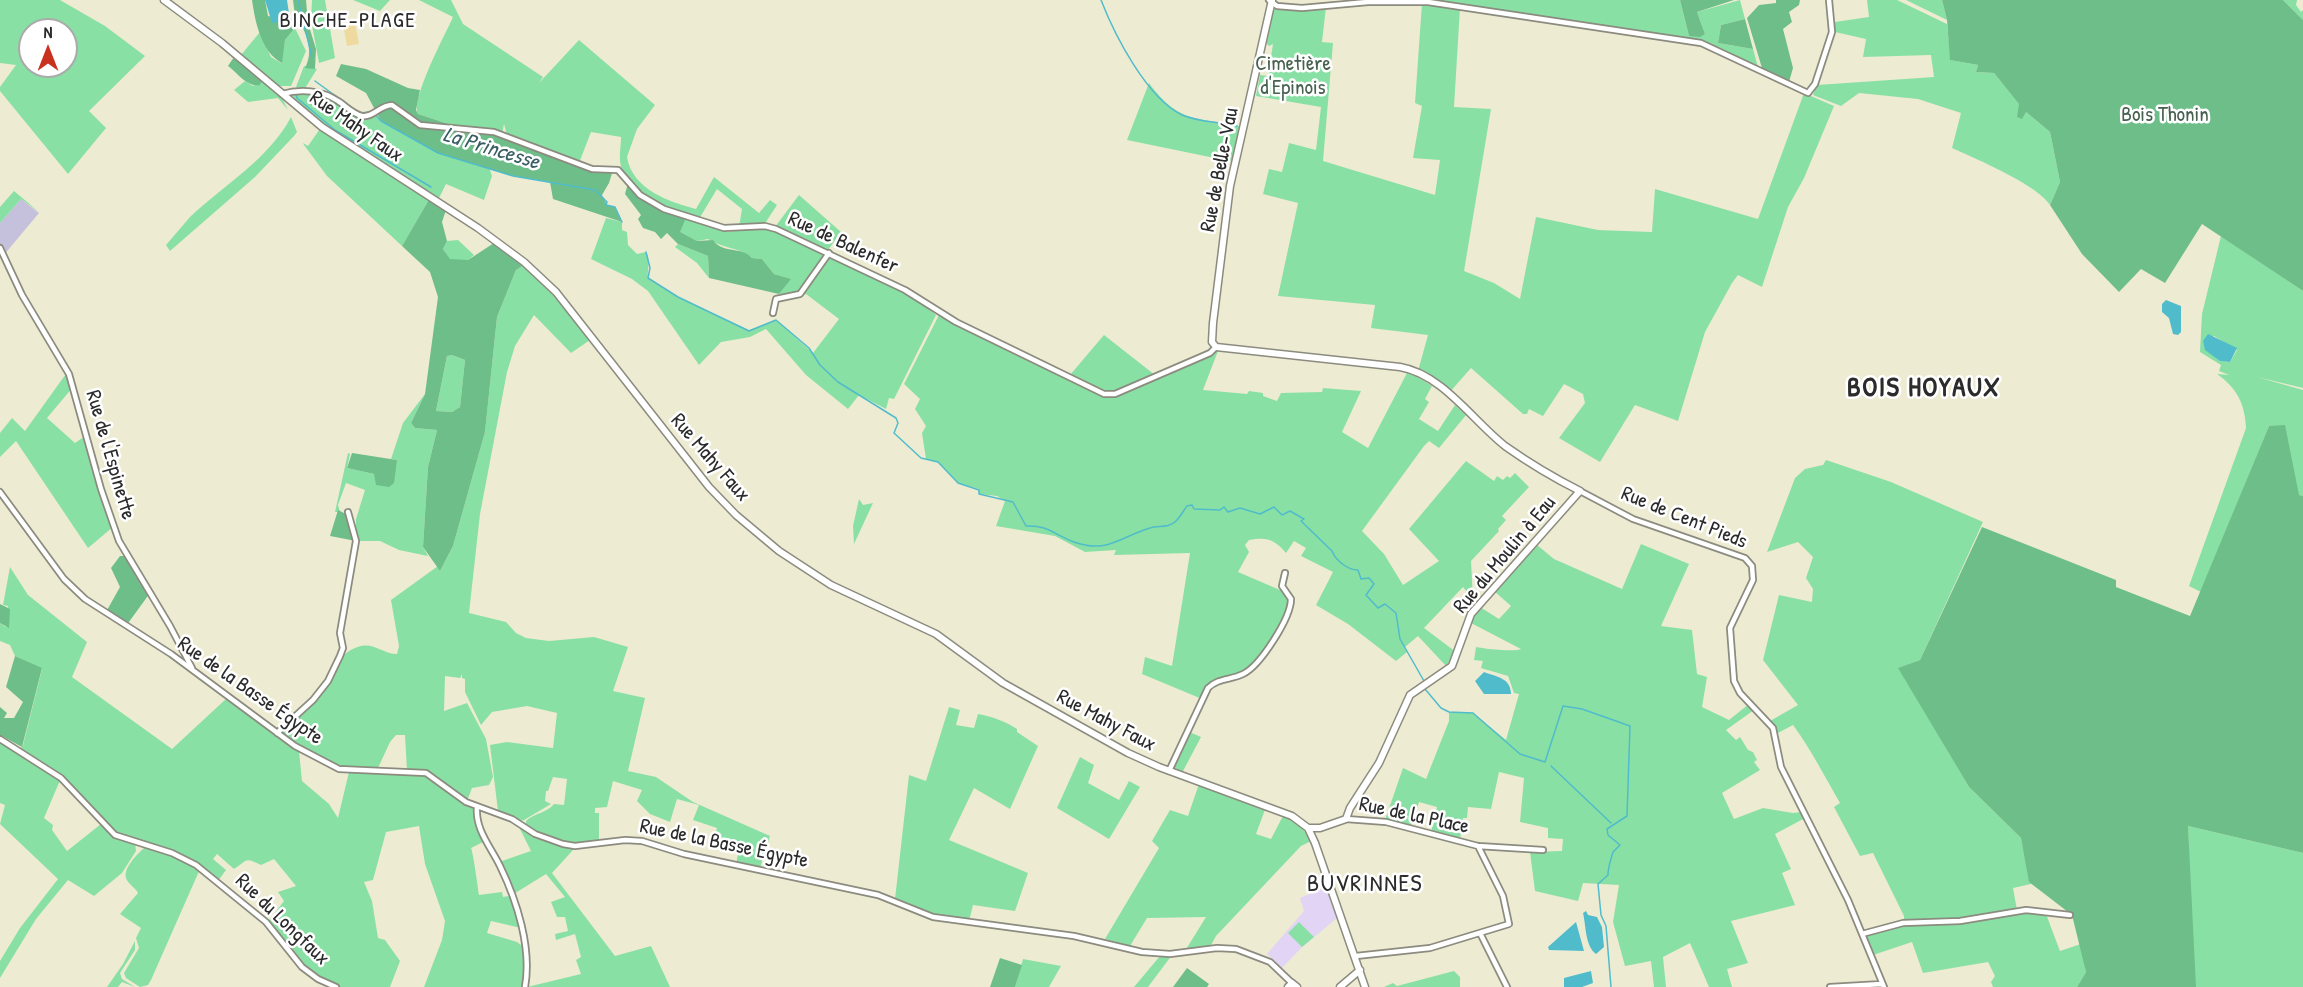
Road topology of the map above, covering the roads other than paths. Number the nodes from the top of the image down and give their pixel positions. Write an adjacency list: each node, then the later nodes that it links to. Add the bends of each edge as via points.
1 (164, 0): 4 (street, Rue Mahy Faux, via 222,42)
2 (1829, 0): 3 (street, via 1832,32 1815,84 1808,93 1701,44 1428,2 1302,8 1277,6)
3 (1270, 1): 8 (street, Rue de Belle-Vau, via 1230,186 1213,323 1212,342)
4 (282, 94): 6 (street, Rue de Balenfer, via 324,94 358,115 392,105 420,125 494,132 592,169 618,170 640,195 664,209 724,228 771,227); 16 (street, Rue Mahy Faux, via 332,134 438,200 535,271 556,292 709,487 779,551 831,585 936,634 1003,683 1128,753)
5 (0, 248): 13 (street, Rue de l'Espinette, via 22,295 69,374 119,541)
6 (829, 253): 7 (street, via 801,294 776,299); 8 (street, Rue de Balenfer, via 905,290 956,322 1107,395)
7 (773, 313)
8 (1216, 347): 9 (street, Rue de Cent Pieds, via 1416,372 1449,395 1506,446)
9 (1580, 491): 18 (street, Rue du Moulin à Eau, via 1471,614 1452,666 1410,695 1379,763); 24 (street, Rue de Cent Pieds, via 1633,519 1740,556 1750,563 1753,580 1730,628 1734,681 1740,693 1773,728 1781,767)
10 (0, 492): 13 (street, Rue de la Basse Égypte, via 76,591)
11 (348, 512): 14 (street, via 356,541 340,633 343,648 328,681)
12 (1285, 573): 16 (street, via 1282,586 1291,599 1286,617 1254,667 1208,688)
13 (193, 670): 14 (street, Rue de la Basse Égypte)
14 (277, 733): 17 (street, Rue de la Basse Égypte, via 308,754 343,770 426,773 461,800)
15 (0, 739): 29 (street, Rue du Longfaux, via 66,782 115,835 196,865 266,922 302,966)
16 (1169, 771): 19 (street, Rue Mahy Faux, via 1283,812)
17 (477, 807): 28 (street, Rue de la Basse Égypte, via 563,844 642,841 684,854 878,895 933,917 1074,936 1156,954 1217,948 1242,950 1270,962); 30 (street, via 478,824 503,872 521,923 528,963)
18 (1346, 819): 19 (street, Rue de la Place); 20 (street, Rue de la Place, via 1384,822)
19 (1308, 828): 25 (street)
20 (1478, 846): 21 (street, Rue de la Place); 23 (street, via 1503,896 1510,922)
21 (1544, 850)
22 (2070, 915): 24 (street, via 2026,910 1960,921 1903,923)
23 (1480, 933): 25 (street, via 1430,948); 33 (street)
24 (1862, 934): 27 (street, Rue de Cent Pieds)
25 (1356, 956): 26 (street)
26 (1360, 970): 31 (street); 32 (street)
27 (1883, 985): 34 (street)
28 (1292, 986)
29 (336, 987)
30 (525, 987)
31 (1340, 987)
32 (1365, 987)
33 (1507, 987)
34 (1830, 987)

